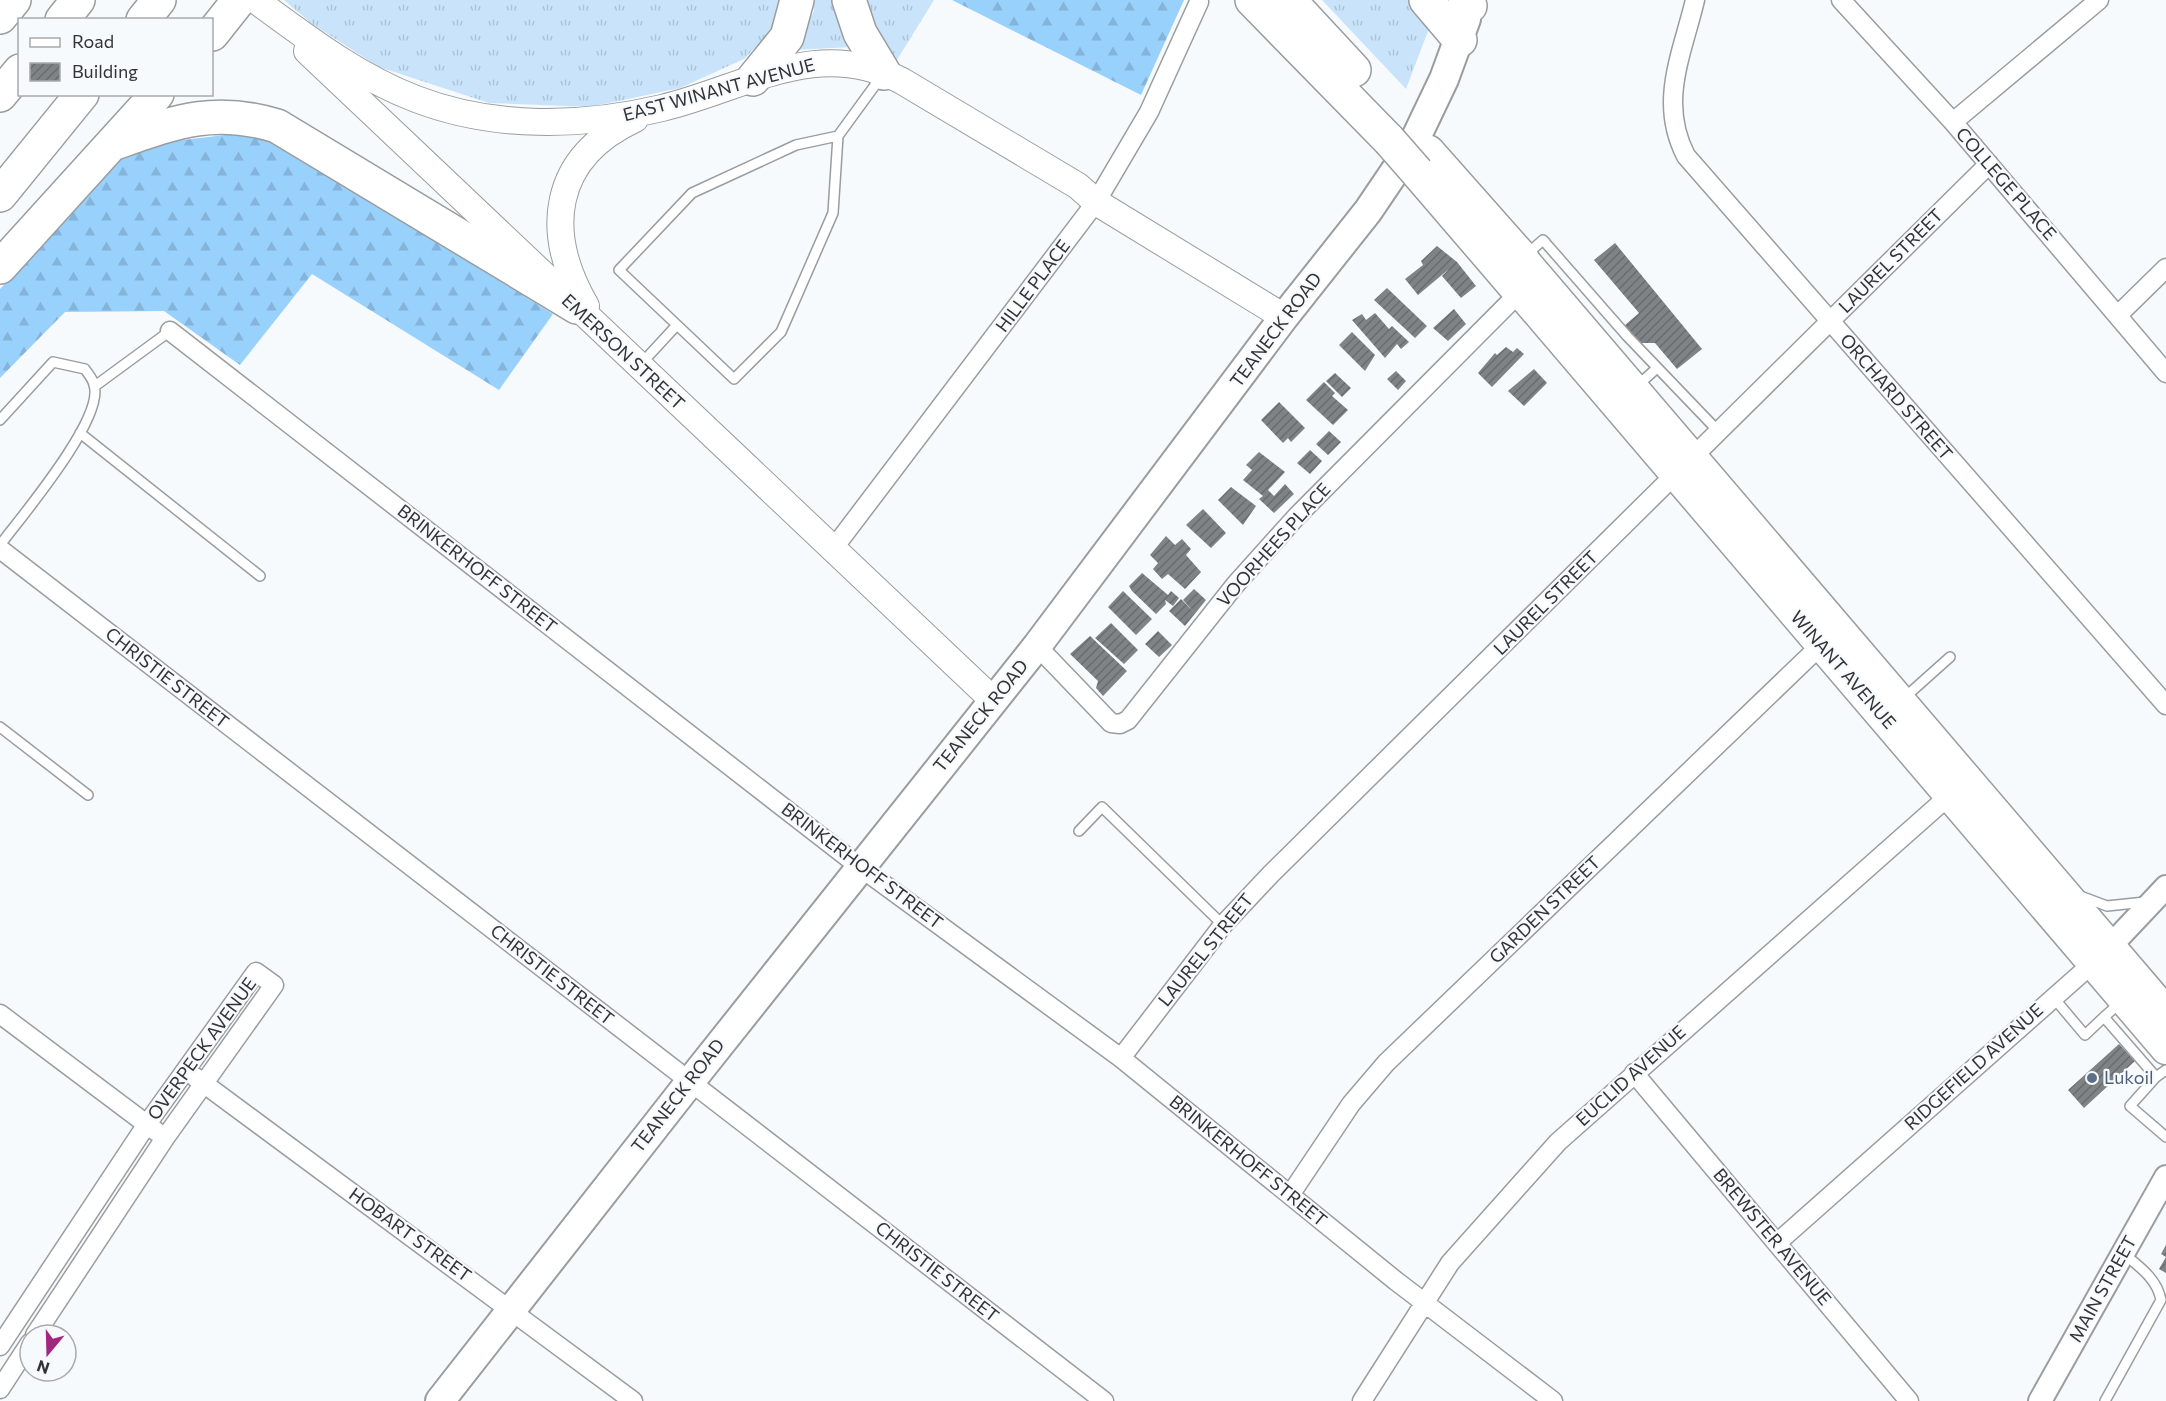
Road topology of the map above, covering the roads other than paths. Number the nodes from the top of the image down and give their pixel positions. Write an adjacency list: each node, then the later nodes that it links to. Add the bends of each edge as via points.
1 (14, 0): 15 (highway)
2 (78, 0): 16 (highway)
3 (159, 0): 17 (highway)
4 (797, 0): 22 (highway, via 787,38)
5 (849, 0): 21 (highway, via 860,33)
6 (1252, 0): 28 (highway)
7 (1288, 0): 28 (highway)
8 (1426, 0): 19 (highway)
9 (1695, 0): 42 (street, ORCHARD STREET, via 1672,98 1677,139 1686,156)
10 (1841, 0): 27 (street, COLLEGE PLACE)
11 (2099, 0): 27 (street)
12 (250, 1): 18 (highway); 26 (main road, EAST WINANT AVENUE, via 382,83 435,106 512,120 579,121); 39 (main road, EMERSON STREET)
13 (1198, 2): 34 (street, HILLE PLACE, via 1149,112)
14 (1469, 2): 19 (main road, TEANECK ROAD)
15 (0, 17)
16 (64, 18)
17 (145, 18)
18 (214, 31)
19 (1460, 40): 41 (main road, TEANECK ROAD, via 1412,146 1368,211)
20 (18, 73): 23 (highway)
21 (884, 73): 22 (main road, EAST WINANT AVENUE, via 820,62); 29 (lane); 34 (main road, EAST WINANT AVENUE, via 1078,186)
22 (753, 79): 26 (main road, EAST WINANT AVENUE)
23 (0, 95)
24 (80, 96): 33 (highway)
25 (155, 96): 30 (highway)
26 (675, 105): 45 (main road, via 624,124 603,138 586,156 565,192 558,226 564,260 580,297)
27 (1953, 122): 32 (street, COLLEGE PLACE)
28 (1394, 130): 31 (highway)
29 (838, 136): 43 (lane, via 796,145 693,193 619,270); 43 (lane, via 833,213 781,332 734,379)
30 (112, 144): 36 (highway); 39 (highway, via 192,117 228,116 277,126)
31 (1423, 162): 35 (highway); 38 (highway)
32 (1989, 164): 40 (street, COLLEGE PLACE); 42 (street, LAUREL STREET)
33 (0, 195)
34 (1096, 202): 41 (main road, EAST WINANT AVENUE); 57 (street, HILLE PLACE)
35 (1522, 258): 46 (highway, WINANT AVENUE)
36 (0, 267)
37 (2166, 268): 40 (street)
38 (1520, 292): 55 (highway, WINANT AVENUE); 60 (street, VOORHEES PLACE, via 1297,516 1222,601 1128,720 1111,723)
39 (577, 307): 45 (main road, EMERSON STREET)
40 (2118, 315): 49 (street, COLLEGE PLACE)
41 (1284, 317): 60 (main road, TEANECK ROAD)
42 (1830, 322): 53 (street, LAUREL STREET); 64 (street, ORCHARD STREET)
43 (676, 326): 47 (lane)
44 (170, 331): 50 (lane); 69 (street, BRINKERHOFF STREET)
45 (603, 332): 47 (main road, EMERSON STREET)
46 (1617, 345): 48 (lane); 51 (highway, WINANT AVENUE)
47 (639, 367): 57 (main road, EMERSON STREET)
48 (1657, 368): 51 (lane); 53 (lane)
49 (2166, 373)
50 (95, 386): 52 (lane, via 85,369 53,362); 54 (lane, via 91,415)
51 (1634, 389): 55 (highway, WINANT AVENUE)
52 (0, 420)
53 (1719, 432): 55 (street, LAUREL STREET)
54 (80, 433): 56 (lane); 58 (lane)
55 (1684, 466): 59 (highway, WINANT AVENUE); 63 (highway, WINANT AVENUE); 72 (street, LAUREL STREET)
56 (0, 547): 84 (street, CHRISTIE STREET)
57 (833, 549): 62 (main road, EMERSON STREET)
58 (260, 576)
59 (1821, 645): 67 (highway, WINANT AVENUE); 90 (street, GARDEN STREET, via 1386,1063 1351,1104)
60 (1037, 646): 62 (main road, TEANECK ROAD)
61 (1950, 657): 63 (lane)
62 (994, 701): 69 (main road, TEANECK ROAD)
63 (1900, 701): 70 (highway, WINANT AVENUE)
64 (2166, 705)
65 (0, 727): 66 (lane)
66 (88, 795)
67 (1950, 795): 73 (highway, WINANT AVENUE); 82 (street, EUCLID AVENUE)
68 (1079, 831): 72 (lane, via 1102,807)
69 (860, 867): 79 (street, BRINKERHOFF STREET); 84 (main road, TEANECK ROAD)
70 (2054, 882): 71 (lane, via 2107,906); 73 (highway, WINANT AVENUE)
71 (2159, 894): 73 (street, RIDGEFIELD AVENUE)
72 (1223, 925): 79 (street, LAUREL STREET)
73 (2101, 955): 74 (street, RIDGEFIELD AVENUE); 75 (highway, WINANT AVENUE); 76 (highway, WINANT AVENUE)
74 (2053, 997): 75 (lane, via 2085,1035); 91 (street, RIDGEFIELD AVENUE)
75 (2114, 1008): 78 (highway, WINANT AVENUE); 83 (lane)
76 (2166, 1012)
77 (0, 1014): 86 (street)
78 (2166, 1049)
79 (1121, 1058): 90 (street, BRINKERHOFF STREET)
80 (2166, 1070): 83 (lane)
81 (186, 1071): 85 (street, HOBART STREET); 85 (street, OVERPECK AVENUE, via 256,972 274,984); 86 (street, OVERPECK AVENUE)
82 (1634, 1073): 91 (street, BREWSTER AVENUE); 94 (street, EUCLID AVENUE, via 1558,1142 1450,1263)
83 (2156, 1077): 87 (lane, via 2130,1106)
84 (690, 1082): 95 (main road, TEANECK ROAD); 103 (street, CHRISTIE STREET)
85 (205, 1084): 88 (street, OVERPECK AVENUE); 95 (street, HOBART STREET)
86 (147, 1124): 88 (street); 93 (street, OVERPECK AVENUE)
87 (2166, 1137)
88 (165, 1138): 96 (street, OVERPECK AVENUE)
89 (2166, 1177): 92 (street, MAIN STREET)
90 (1290, 1195): 94 (street, BRINKERHOFF STREET)
91 (1777, 1243): 106 (street, BREWSTER AVENUE)
92 (2122, 1253): 107 (street, MAIN STREET); 108 (lane, via 2145,1272 2161,1299)
93 (29, 1302): 96 (street); 98 (street, OVERPECK AVENUE)
94 (1423, 1302): 104 (street, EUCLID AVENUE); 105 (street, BRINKERHOFF STREET)
95 (511, 1309): 101 (main road, TEANECK ROAD); 102 (street, HOBART STREET)
96 (49, 1315): 97 (street, OVERPECK AVENUE)
97 (43, 1323)
98 (0, 1346)
99 (18, 1361): 100 (street)
100 (0, 1389)
101 (440, 1401)
102 (633, 1401)
103 (1104, 1401)
104 (1362, 1401)
105 (1553, 1401)
106 (1909, 1401)
107 (2040, 1401)
108 (2105, 1401)

